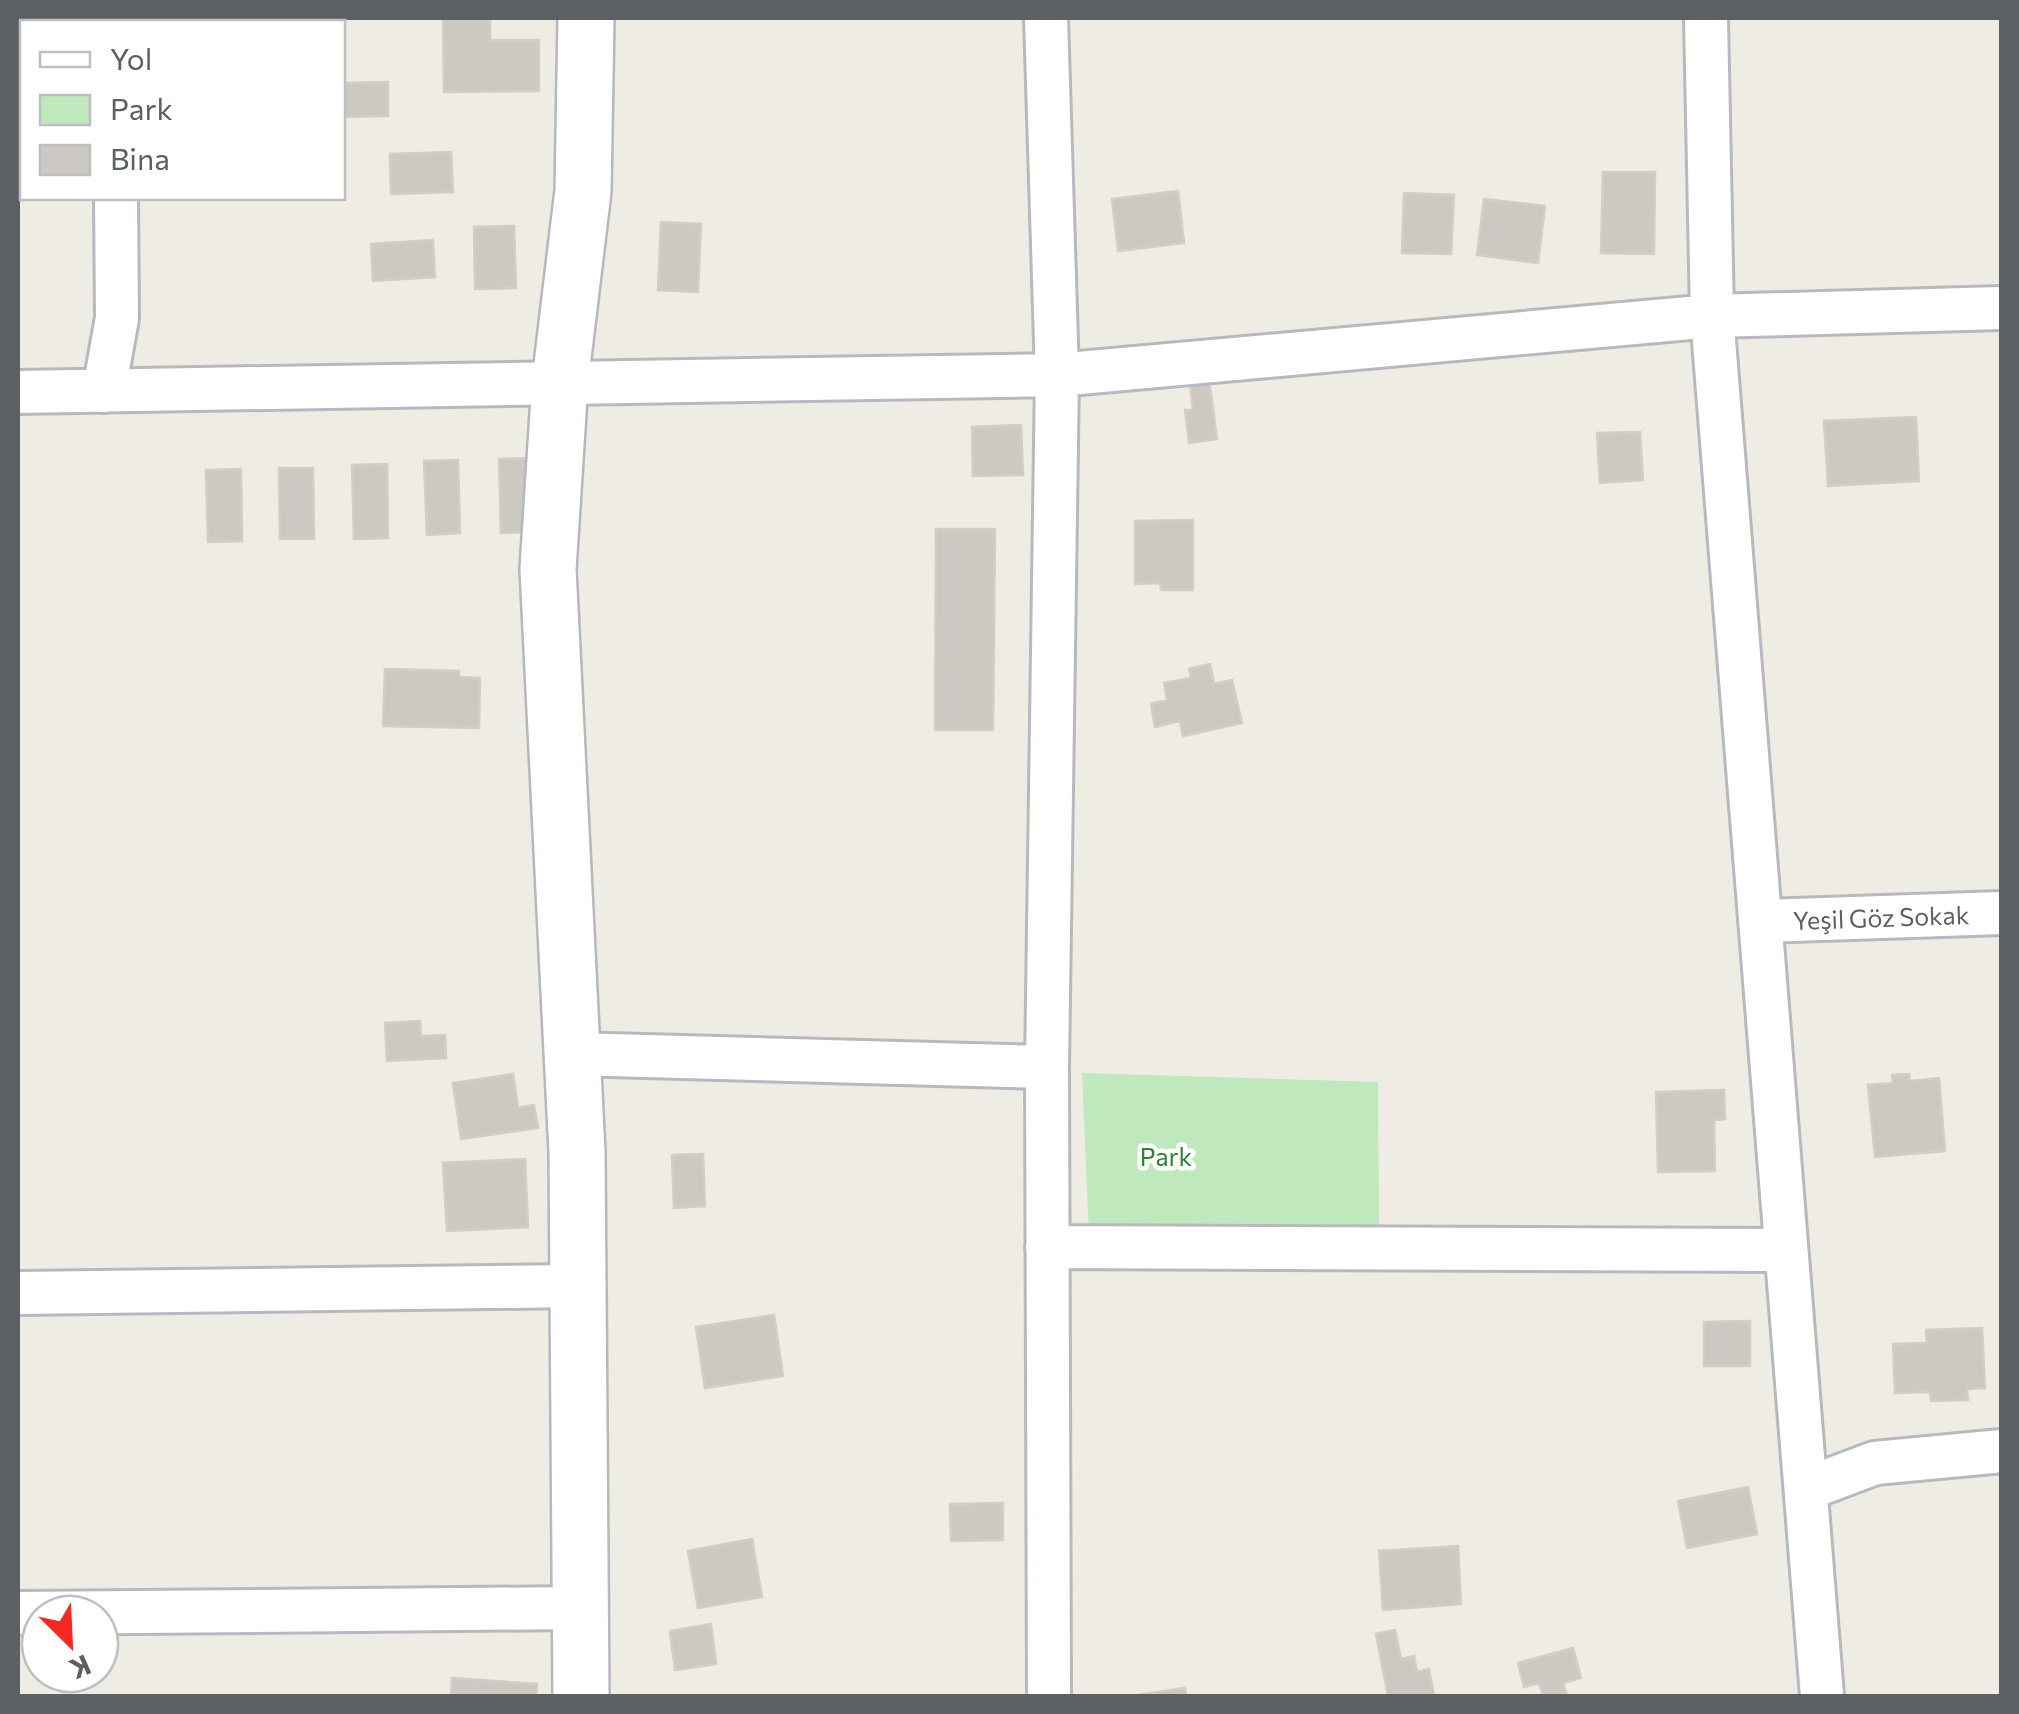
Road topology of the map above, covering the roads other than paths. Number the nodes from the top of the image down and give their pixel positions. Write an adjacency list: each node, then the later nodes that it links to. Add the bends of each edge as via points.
1 (586, 18): 8 (street, via 584,191)
2 (1046, 18): 7 (street)
3 (1706, 18): 6 (street)
4 (116, 200): 9 (street, via 117,318)
5 (2002, 308): 6 (street)
6 (1712, 316): 7 (street); 12 (street)
7 (1058, 375): 8 (street); 14 (street)
8 (560, 382): 9 (street); 13 (street, via 548,569)
9 (104, 391): 10 (street)
10 (18, 392)
11 (2002, 913): 12 (street, Yeşil Göz Sokak)
12 (1760, 921): 16 (street)
13 (572, 1054): 14 (street); 17 (street)
14 (1047, 1067): 15 (street)
15 (1048, 1248): 16 (street); 24 (street)
16 (1786, 1250): 20 (street)
17 (578, 1286): 18 (street); 21 (street)
18 (18, 1293)
19 (2002, 1451): 20 (street, via 1874,1463)
20 (1806, 1489): 25 (street)
21 (580, 1608): 22 (street); 23 (street)
22 (18, 1613)
23 (581, 1696)
24 (1049, 1696)
25 (1822, 1696)

